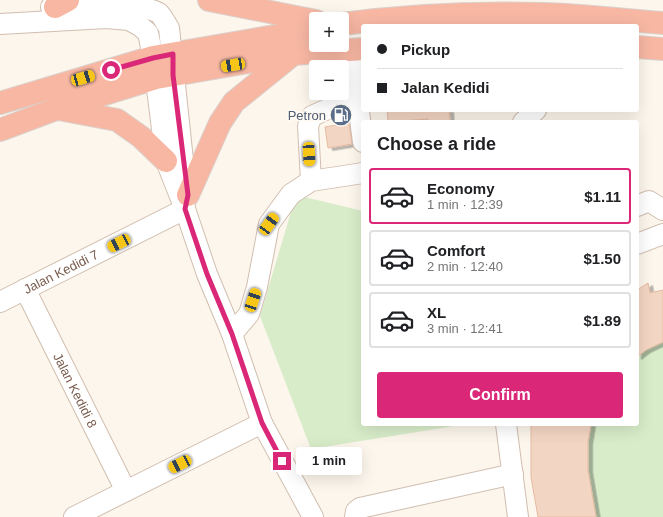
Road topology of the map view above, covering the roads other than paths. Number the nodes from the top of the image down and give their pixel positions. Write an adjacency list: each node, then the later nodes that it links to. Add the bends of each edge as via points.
1 (209, 0): 4 (highway)
2 (61, 4): 3 (street); 13 (street, via 129,1 144,4 160,14 169,28)
3 (0, 11)
4 (309, 20)
5 (349, 23): 6 (highway, via 450,14 543,14)
6 (663, 23)
7 (0, 24): 13 (street, via 106,18 129,20 148,33)
8 (309, 30): 13 (highway)
9 (639, 47): 11 (highway)
10 (360, 49): 12 (highway); 14 (street)
11 (663, 49)
12 (294, 54): 13 (highway); 24 (highway, via 234,102 220,123)
13 (164, 66): 15 (highway); 16 (highway); 21 (street); 24 (street)
14 (360, 95): 17 (street); 23 (street, via 312,116 308,126)
15 (0, 103)
16 (56, 109): 20 (highway); 21 (highway, via 117,120 141,137)
17 (361, 111)
18 (534, 112): 19 (street)
19 (525, 120)
20 (0, 130)
21 (166, 161): 24 (street)
22 (361, 173): 23 (street)
23 (311, 181): 31 (street, via 291,194 269,224 249,314)
24 (186, 202): 29 (street, Jalan Kedidi 7); 31 (street, via 207,274)
25 (639, 205): 26 (street, via 649,201)
26 (663, 210)
27 (663, 234): 28 (street)
28 (639, 243)
29 (26, 289): 30 (street, Jalan Kedidi 7); 35 (street, Jalan Kedidi 8)
30 (0, 302)
31 (232, 334): 32 (street)
32 (262, 423): 35 (street); 37 (street)
33 (506, 426): 34 (street)
34 (513, 474): 38 (street, via 360,508); 39 (street)
35 (126, 491): 36 (street)
36 (74, 517)
37 (313, 517)
38 (354, 517)
39 (518, 517)

